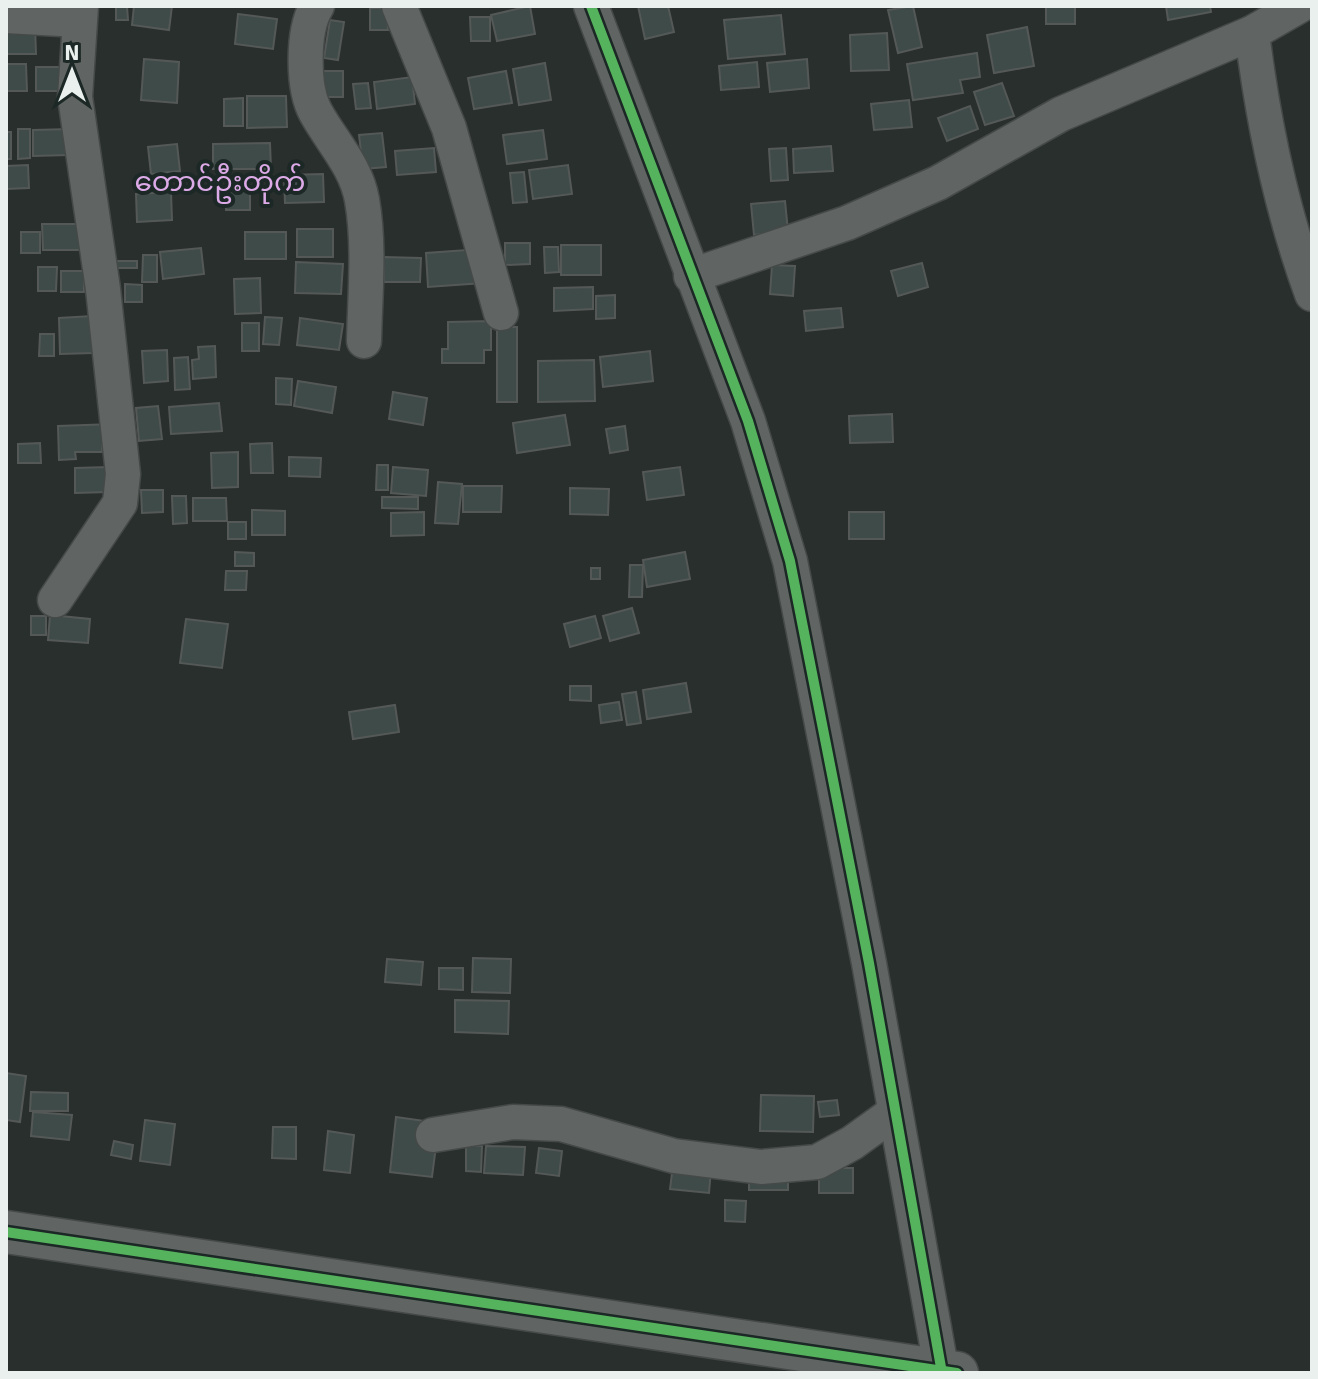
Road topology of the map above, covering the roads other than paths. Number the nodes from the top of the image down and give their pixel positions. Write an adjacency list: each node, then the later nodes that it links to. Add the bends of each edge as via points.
1 (317, 6): 11 (street, via 310,17 305,62 315,111 346,156 362,197)
2 (399, 6): 10 (street, via 449,128)
3 (591, 6): 8 (street)
4 (1291, 8): 7 (street)
5 (80, 13): 6 (street); 12 (street, via 75,97 123,474 120,503)
6 (6, 16)
7 (1252, 33): 8 (street, via 1061,114 938,183 847,223); 9 (street, via 1261,113)
8 (691, 276): 13 (street, via 748,421 790,561)
9 (1312, 294)
10 (501, 313)
11 (364, 341)
12 (55, 600)
13 (895, 1112): 14 (street, via 817,1162 761,1167 674,1156 561,1124 513,1122); 16 (street)
14 (433, 1135)
15 (6, 1232): 16 (street)
16 (947, 1372)

